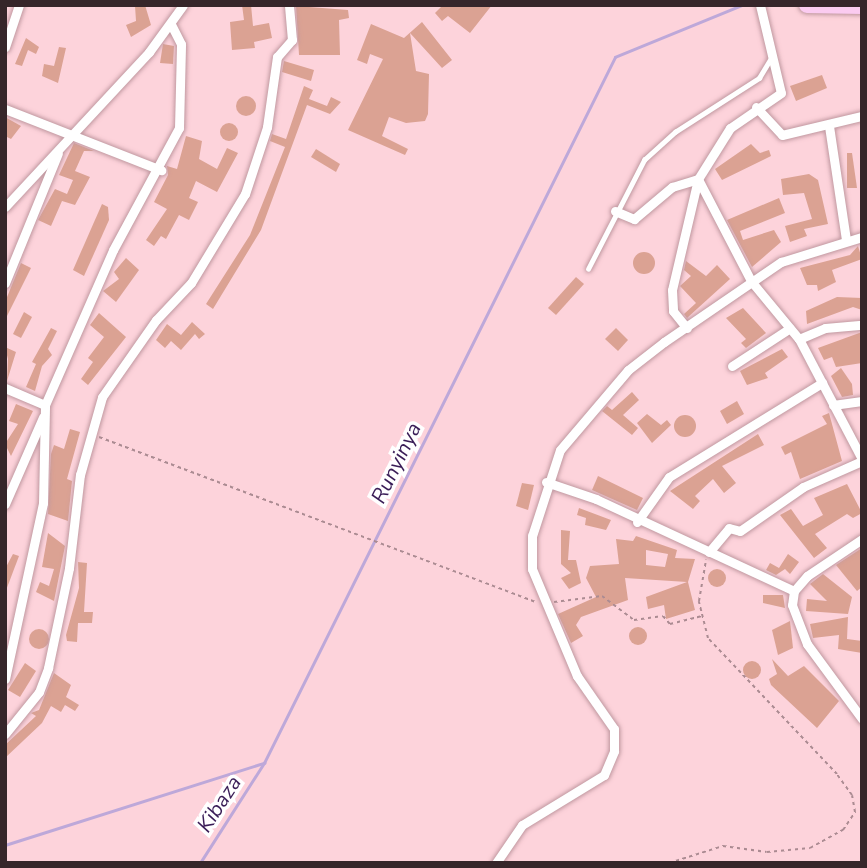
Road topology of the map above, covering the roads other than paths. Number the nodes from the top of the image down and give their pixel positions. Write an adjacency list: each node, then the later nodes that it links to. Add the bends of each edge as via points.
1 (19, 5): 8 (street)
2 (183, 5): 7 (street)
3 (289, 5): 45 (street, via 292,40 277,57 267,127 245,194 191,283 120,367 89,433 54,647 39,692)
4 (761, 5): 9 (street)
5 (807, 5): 6 (highway)
6 (862, 6)
7 (171, 23): 14 (street); 16 (street, via 181,44 183,83 179,128)
8 (5, 47)
9 (770, 60): 10 (street, via 781,93 771,103); 19 (lane, via 759,78 675,132 644,160)
10 (756, 107): 13 (street, via 782,135); 17 (street, via 730,128)
11 (5, 109): 14 (street)
12 (862, 116): 13 (street)
13 (829, 126): 21 (street)
14 (72, 134): 15 (street); 16 (street)
15 (60, 148): 18 (street); 24 (street)
16 (160, 170): 33 (street, via 113,250)
17 (698, 179): 19 (street, via 672,187 634,219); 23 (street); 26 (street, via 672,290 673,311)
18 (5, 207)
19 (615, 211): 22 (lane)
20 (862, 237): 21 (street)
21 (846, 240): 23 (street, via 781,262)
22 (588, 269)
23 (751, 281): 26 (street); 27 (street)
24 (5, 283)
25 (862, 325): 28 (street, via 825,328)
26 (687, 328): 37 (street, via 628,370 588,411 559,450)
27 (790, 328): 28 (street); 29 (street)
28 (799, 339): 30 (street)
29 (732, 366)
30 (822, 383): 34 (street); 39 (street, via 669,477)
31 (5, 388): 33 (street)
32 (862, 401): 34 (street)
33 (45, 405): 35 (street)
34 (833, 405): 36 (street)
35 (44, 416): 38 (street); 43 (street, via 43,503)
36 (862, 460): 41 (street, via 803,487 740,531 729,528)
37 (547, 482): 39 (street, via 596,499); 46 (street, via 531,536 532,569 577,676 614,729 614,751 604,775 522,825)
38 (5, 504)
39 (637, 522): 41 (street)
40 (862, 539): 42 (street, via 826,558)
41 (709, 552): 42 (street)
42 (794, 591): 44 (street, via 792,606 807,644)
43 (5, 679)
44 (862, 719)
45 (5, 734)
46 (496, 863)

